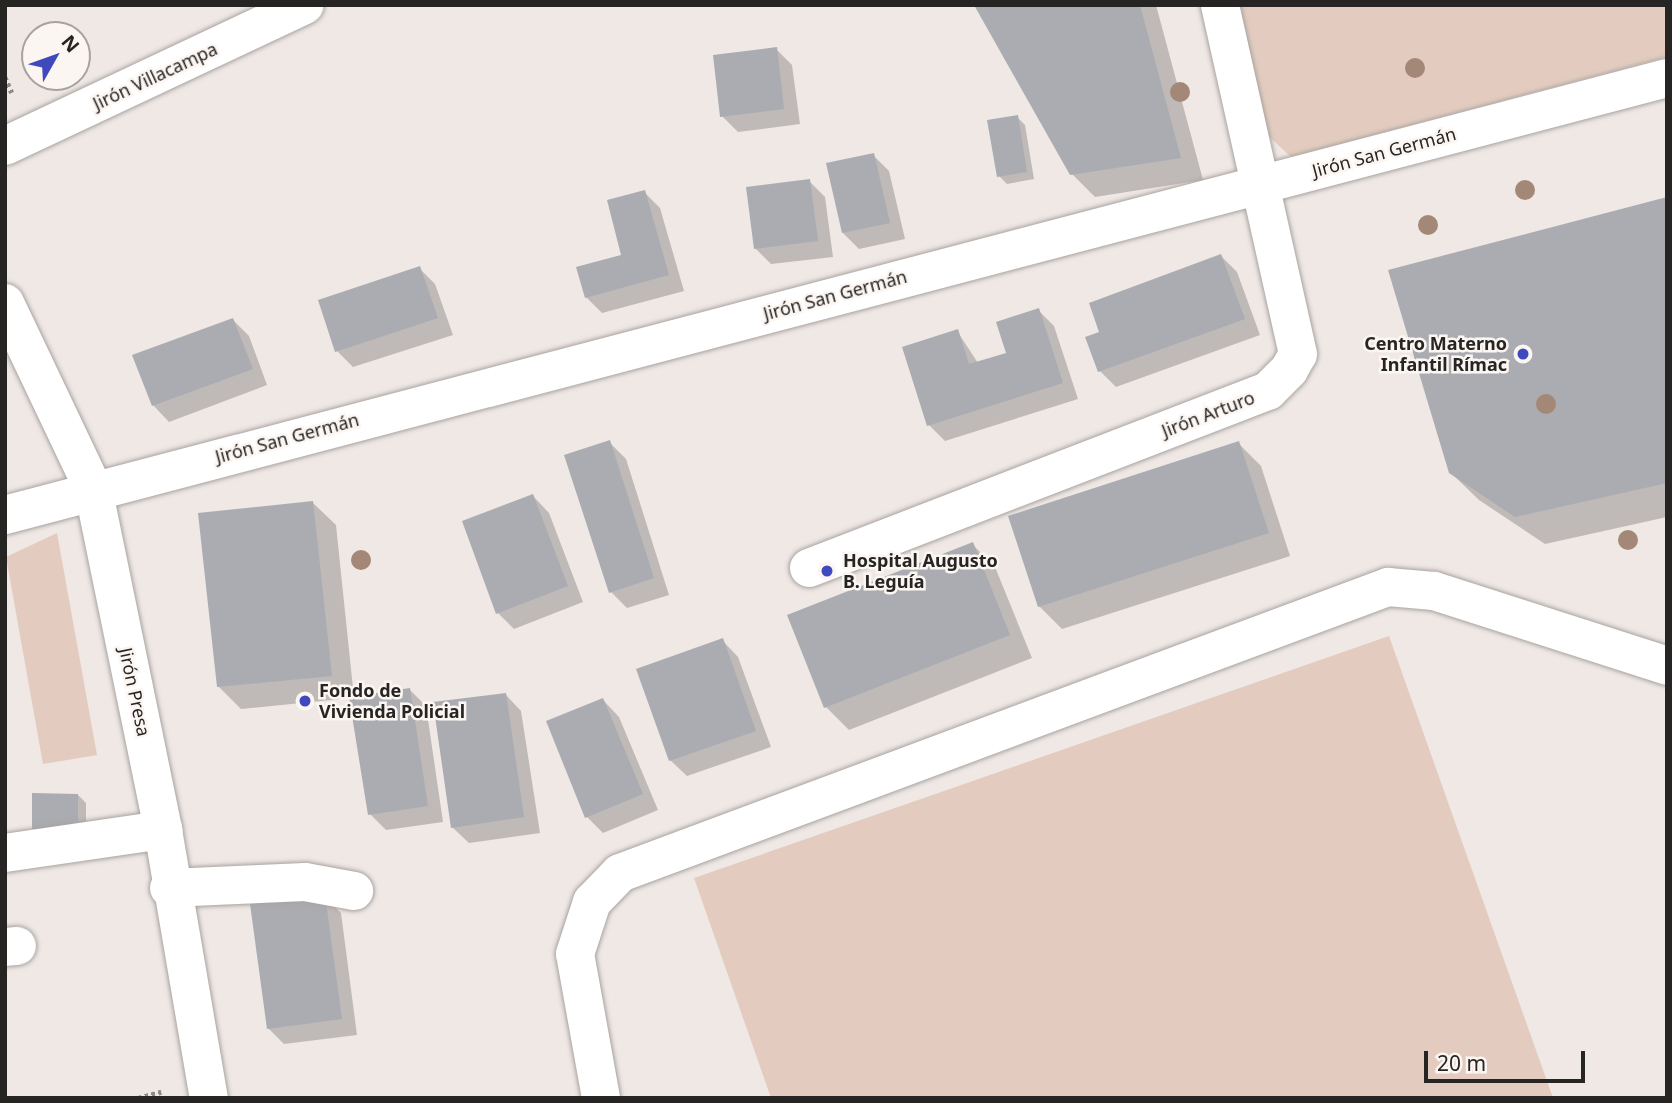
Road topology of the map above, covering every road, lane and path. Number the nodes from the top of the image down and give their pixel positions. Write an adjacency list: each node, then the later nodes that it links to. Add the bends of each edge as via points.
1 (305, 5): 4 (street, Jirón Villacampa)
2 (1220, 5): 5 (street, Jirón Arturo)
3 (1667, 78): 5 (street, Jirón San Germán)
4 (5, 146)
5 (1261, 184): 7 (street, Jirón San Germán); 9 (street, Jirón Arturo, via 1298,354 1276,385)
6 (5, 303): 7 (street, Jirón Presa)
7 (93, 488): 8 (street, Jirón San Germán); 11 (street, Jirón Presa)
8 (5, 516)
9 (809, 568)
10 (1667, 666): 16 (street, via 1434,591 1388,587 620,873 592,902 575,954)
11 (163, 830): 12 (street); 13 (street, Jirón Presa)
12 (5, 853)
13 (169, 888): 14 (street, via 304,882); 15 (street, Jirón Presa)
14 (354, 891)
15 (209, 1098)
16 (601, 1098)

